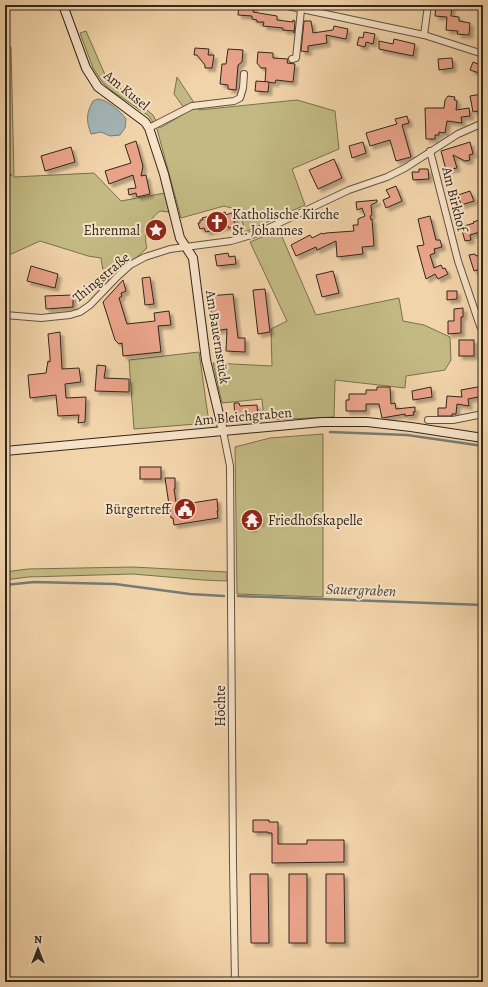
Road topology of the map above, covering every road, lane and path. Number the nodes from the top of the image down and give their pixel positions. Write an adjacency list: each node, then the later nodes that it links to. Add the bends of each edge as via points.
1 (63, 5): 10 (street, Am Kusel, via 86,68 98,87)
2 (283, 5): 4 (street)
3 (428, 5): 5 (street)
4 (301, 10): 5 (street); 7 (street, via 296,58)
5 (424, 35): 6 (street)
6 (483, 54)
7 (292, 59)
8 (244, 74): 10 (street, Am Kusel, via 240,98 192,106)
9 (483, 124): 11 (street, Am Birkhof, via 458,134)
10 (149, 128): 12 (street, Am Kusel, via 180,238)
11 (430, 151): 12 (street, Thingstraße, via 387,177 349,190 258,233 231,241); 14 (street, Am Birkhof, via 458,261)
12 (186, 247): 13 (street, Thingstraße, via 152,254 130,265 80,312 41,318); 17 (street, Am Bauernstück, via 193,258 206,360)
13 (5, 315)
14 (483, 331)
15 (483, 414): 16 (street, via 464,419)
16 (428, 420)
17 (223, 431): 18 (street, Am Bleichgraben, via 322,422 367,422); 19 (street, Am Bleichgraben); 20 (street, Höchte, via 230,466)
18 (483, 438)
19 (5, 451)
20 (235, 982)

